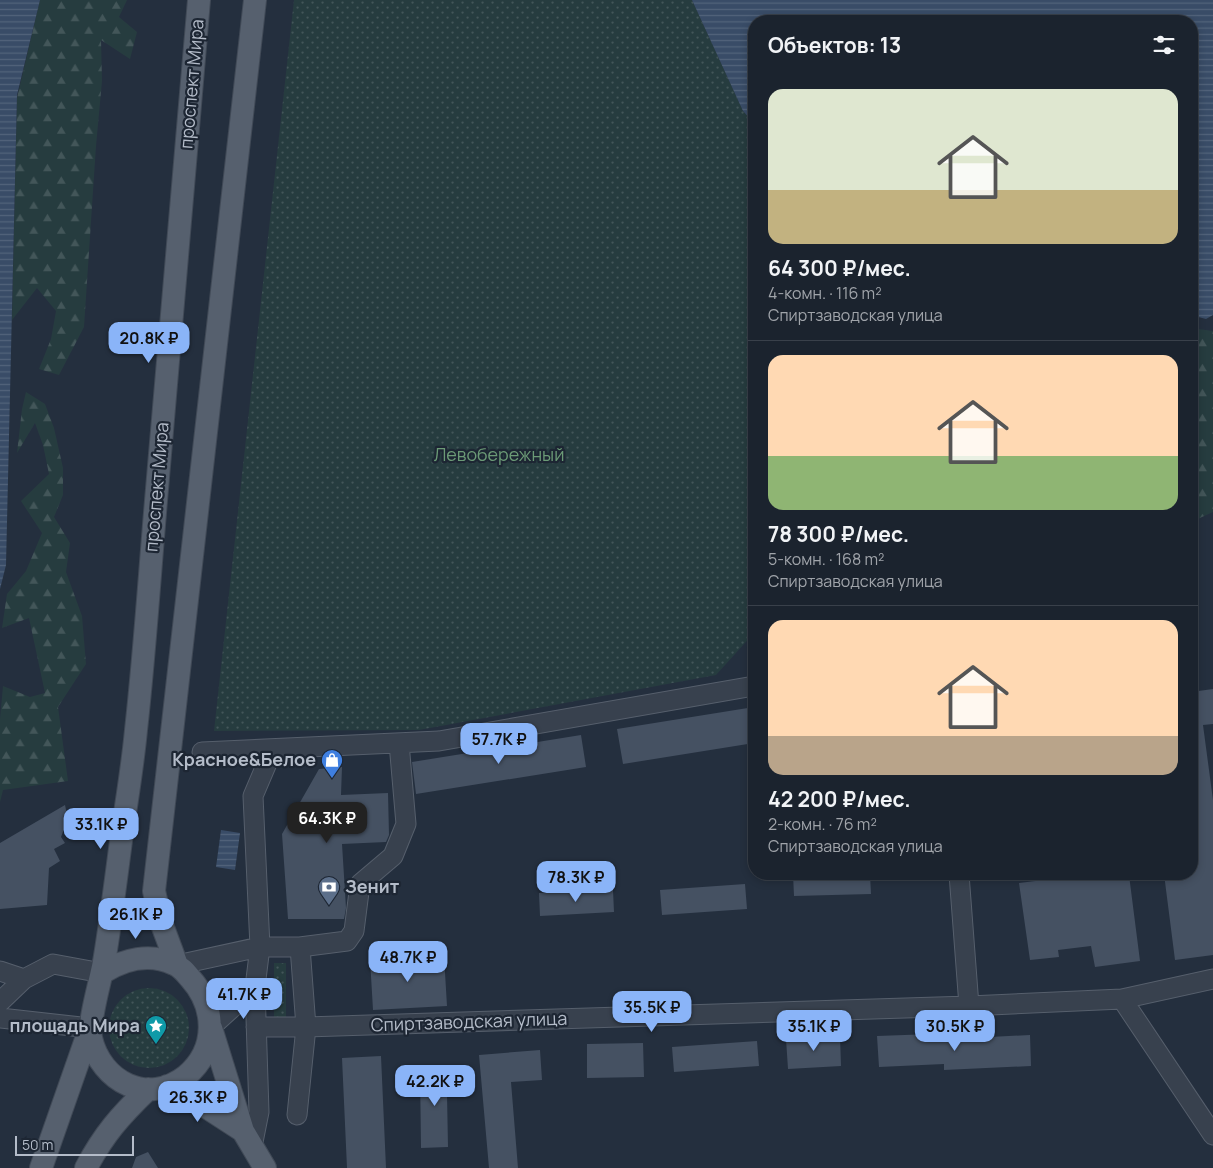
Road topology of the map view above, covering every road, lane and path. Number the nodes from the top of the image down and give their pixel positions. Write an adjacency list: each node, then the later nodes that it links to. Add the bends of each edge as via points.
1 (199, 0): 12 (main road, проспект Мира, via 136,732)
2 (255, 0): 10 (main road, via 154,891 160,922)
3 (748, 687): 4 (street, via 439,742)
4 (399, 743): 5 (street); 8 (street, via 406,824 393,856 360,884 354,931 347,941)
5 (273, 749): 6 (street); 9 (street, via 253,796)
6 (202, 752)
7 (959, 880): 18 (street)
8 (300, 946): 9 (street); 22 (street)
9 (260, 947): 10 (street); 15 (street)
10 (178, 965): 12 (main road, via 162,960 136,959 112,966); 20 (main road, via 201,992)
11 (0, 971): 13 (street)
12 (102, 973): 13 (street, via 53,964); 23 (main road)
13 (24, 979): 17 (street)
14 (1213, 979): 16 (street, Спиртзаводская улица)
15 (254, 987): 20 (street); 21 (street)
16 (1122, 999): 18 (street, Спиртзаводская улица); 26 (street)
17 (0, 1002)
18 (969, 1006): 22 (street, Спиртзаводская улица)
19 (0, 1018): 23 (street)
20 (211, 1027): 24 (main road, via 206,1048 197,1063 184,1077); 27 (main road)
21 (256, 1027): 22 (street, Спиртзаводская улица); 27 (street, via 259,1112)
22 (306, 1027): 25 (street)
23 (90, 1028): 24 (main road, via 97,1055 114,1077 130,1086); 28 (main road)
24 (157, 1088): 27 (main road, via 186,1094); 29 (main road, via 107,1132)
25 (298, 1115)
26 (1213, 1135)
27 (248, 1139): 30 (main road)
28 (42, 1168)
29 (86, 1168)
30 (265, 1168)

